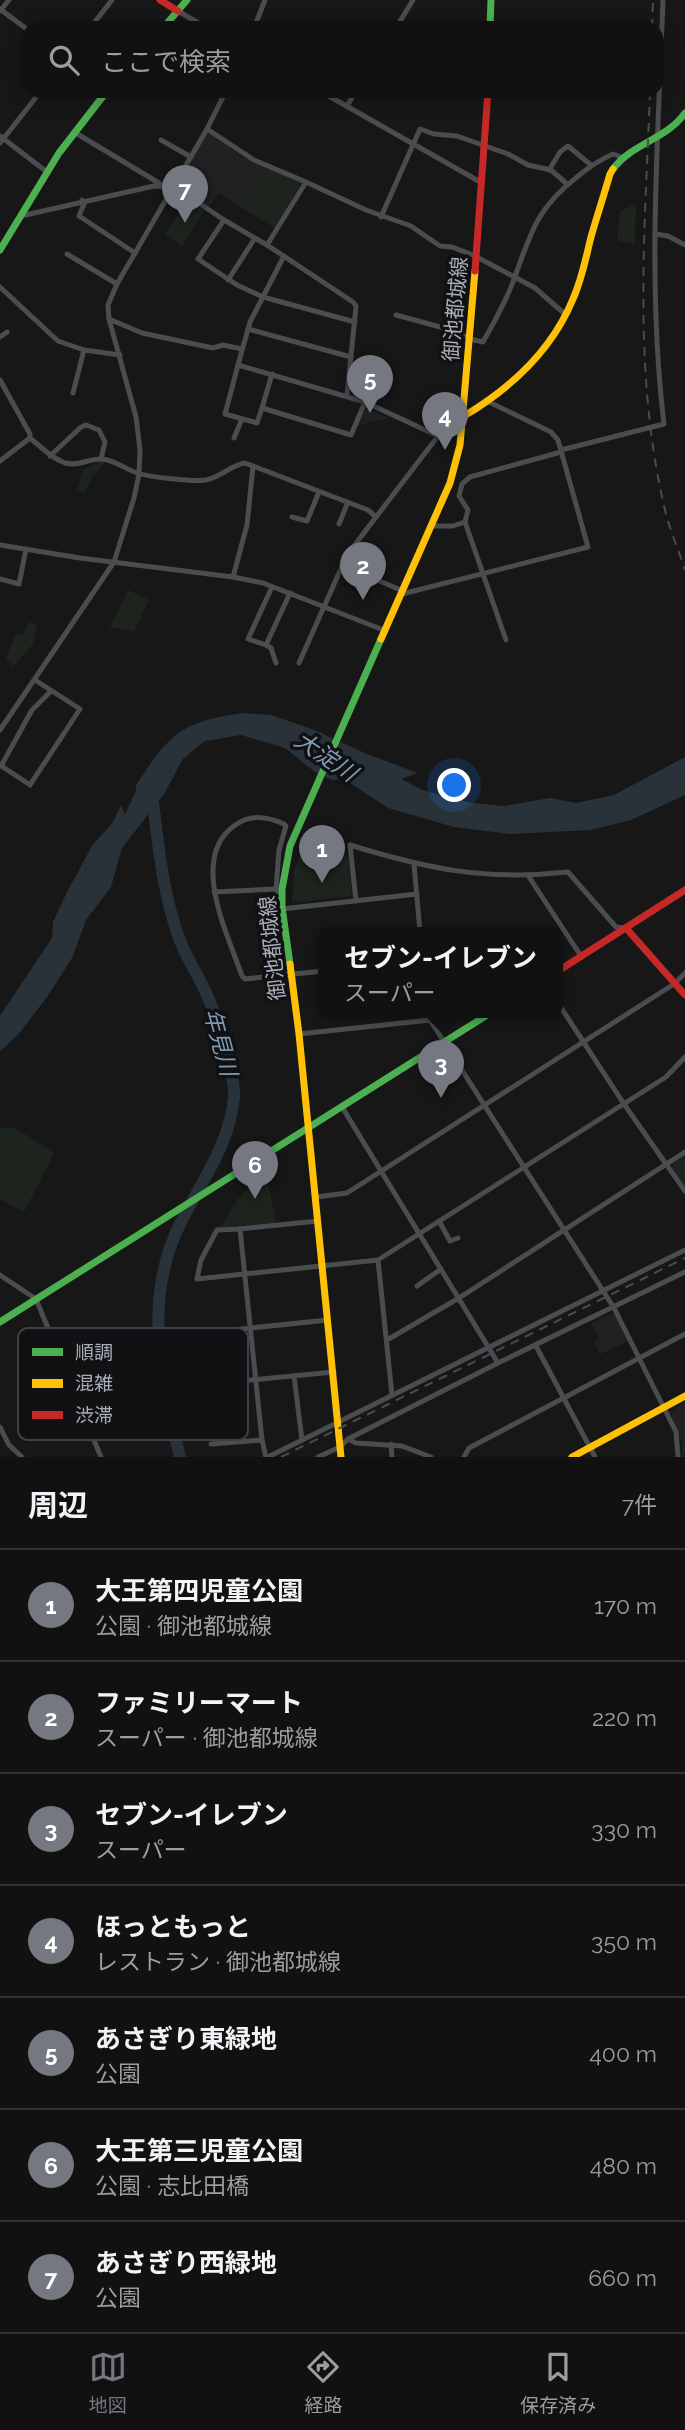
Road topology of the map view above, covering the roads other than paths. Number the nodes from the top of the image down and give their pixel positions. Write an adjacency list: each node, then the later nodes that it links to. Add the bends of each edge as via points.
1 (9, 0): 9 (street)
2 (112, 0): 11 (street)
3 (160, 0): 10 (street)
4 (187, 0): 10 (street)
5 (265, 0): 14 (street)
6 (413, 0): 15 (street)
7 (491, 0): 16 (street)
8 (663, 0): 17 (street)
9 (0, 10): 18 (street)
10 (178, 11): 12 (street); 13 (street)
11 (96, 21)
12 (169, 21)
13 (195, 21)
14 (257, 21)
15 (400, 21)
16 (490, 21)
17 (662, 21)
18 (21, 25)
19 (35, 98): 32 (street)
20 (101, 98): 30 (street)
21 (222, 98): 29 (street)
22 (333, 98): 26 (street)
23 (352, 98): 26 (street)
24 (488, 98): 35 (street, 御池都城線)
25 (659, 98): 31 (street)
26 (347, 106): 34 (street)
27 (685, 113): 28 (street)
28 (682, 125): 31 (street)
29 (207, 129): 36 (street); 41 (street, via 243,154)
30 (74, 132): 40 (street); 44 (street)
31 (657, 138): 37 (street); 49 (street)
32 (1, 139): 40 (street)
33 (161, 140): 36 (street)
34 (415, 145): 35 (street, via 420,129); 42 (street); 47 (street)
35 (485, 147): 39 (street); 42 (street, 御池都城線)
36 (191, 157): 44 (street)
37 (621, 157): 38 (street, via 613,154); 64 (street, via 610,174)
38 (591, 166): 39 (street, via 568,146); 43 (street)
39 (549, 170): 43 (street)
40 (47, 172): 46 (street)
41 (306, 182): 47 (street); 52 (street)
42 (482, 183): 57 (street, 御池都城線)
43 (567, 184): 58 (street, via 537,219)
44 (170, 188): 45 (street, via 155,186); 48 (street); 54 (street)
45 (82, 200): 46 (street); 54 (street, via 79,216)
46 (21, 216): 53 (street)
47 (382, 217): 57 (street)
48 (223, 220): 50 (street); 59 (street, via 198,259)
49 (655, 234): 51 (street); 88 (street, via 655,326 664,424)
50 (255, 238): 52 (street); 59 (street)
51 (685, 244)
52 (267, 245): 56 (street)
53 (0, 250)
54 (135, 253): 60 (street)
55 (67, 254): 60 (street)
56 (284, 256): 62 (street); 66 (street, via 354,302)
57 (477, 259): 58 (street); 70 (street, 御池都城線)
58 (516, 277): 64 (street, via 550,298); 70 (street, via 483,342)
59 (228, 280): 62 (street)
60 (117, 284): 65 (street, via 108,305)
61 (0, 287): 72 (street, via 58,341)
62 (263, 297): 66 (street); 67 (street)
63 (397, 315): 70 (street)
64 (566, 315): 81 (street, via 543,351)
65 (109, 319): 71 (street, via 142,333); 73 (street)
66 (355, 322): 74 (street)
67 (248, 329): 71 (street); 74 (street)
68 (7, 332): 69 (street)
69 (0, 337)
70 (470, 339): 83 (street, 御池都城線)
71 (242, 349): 75 (street)
72 (84, 350): 73 (street); 78 (street)
73 (120, 355): 93 (street, via 136,417)
74 (351, 357): 79 (street)
75 (238, 365): 76 (street); 84 (street, via 225,414)
76 (272, 374): 79 (street); 82 (street)
77 (0, 380): 86 (street)
78 (73, 393)
79 (347, 396): 80 (street)
80 (365, 402): 82 (street, via 351,435); 85 (street)
81 (489, 402): 83 (street); 88 (street, via 551,432)
82 (262, 408): 84 (street, via 257,423)
83 (464, 416): 85 (street); 100 (street, 御池都城線, via 457,460)
84 (242, 419): 87 (street)
85 (438, 436): 97 (street)
86 (30, 438): 89 (street); 91 (street)
87 (234, 438)
88 (561, 451): 98 (street, via 465,479 458,496 468,510); 105 (street, via 588,547)
89 (50, 456): 90 (street, via 79,464); 90 (street, via 86,425 99,430 105,442)
90 (101, 459): 93 (street)
91 (0, 461)
92 (253, 466): 93 (street, via 237,464 205,480); 94 (street); 106 (street, via 247,524)
93 (139, 474): 103 (street)
94 (318, 492): 95 (street); 96 (street, via 307,522)
95 (348, 502): 97 (street); 99 (street)
96 (292, 517)
97 (376, 517): 104 (street)
98 (464, 522): 100 (street); 105 (street)
99 (339, 524)
100 (432, 526): 110 (street, 御池都城線)
101 (0, 545): 102 (street)
102 (26, 549): 103 (street); 107 (street, via 19,584)
103 (114, 562): 106 (street); 117 (street)
104 (342, 565): 110 (street); 111 (street)
105 (484, 574): 110 (street); 113 (street)
106 (233, 576): 108 (street)
107 (0, 579)
108 (272, 587): 109 (street); 114 (street, via 248,639)
109 (290, 593): 111 (street); 114 (street)
110 (402, 593): 112 (street, 御池都城線)
111 (324, 608): 112 (street); 116 (street)
112 (386, 631): 128 (street, 御池都城線, via 290,846)
113 (506, 640)
114 (266, 645): 115 (street)
115 (276, 663)
116 (299, 663)
117 (35, 681): 118 (street); 119 (street)
118 (51, 691): 120 (street, via 32,710); 120 (street, via 80,709 30,786)
119 (0, 730)
120 (1, 766)
121 (414, 864): 122 (street, via 467,874); 126 (street); 127 (street, via 349,845)
122 (528, 877): 130 (street); 131 (street, via 568,872 616,927)
123 (276, 889): 125 (street); 125 (street, via 286,826 262,817 248,818 224,834 216,846); 128 (street, via 276,906)
124 (685, 890): 131 (street)
125 (214, 892): 137 (street, via 242,976)
126 (417, 894): 127 (street); 129 (street)
127 (356, 901): 128 (street)
128 (282, 909): 137 (street, 御池都城線)
129 (420, 927)
130 (562, 927)
131 (626, 928): 133 (street); 138 (street)
132 (563, 929): 133 (street)
133 (581, 956): 134 (street)
134 (563, 968)
135 (318, 972): 137 (street)
136 (685, 973): 138 (street)
137 (291, 975): 143 (street, 御池都城線)
138 (674, 984): 139 (street); 145 (street)
139 (685, 995)
140 (563, 1010): 145 (street)
141 (482, 1018): 144 (street)
142 (430, 1020): 143 (street); 144 (street)
143 (299, 1034): 150 (street, 御池都城線)
144 (444, 1042): 148 (street); 149 (street)
145 (584, 1042): 147 (street); 148 (street)
146 (685, 1057): 147 (street, via 666,1077)
147 (624, 1104): 152 (street); 153 (street)
148 (485, 1105): 153 (street); 154 (street)
149 (342, 1107): 150 (street); 154 (street)
150 (308, 1127): 156 (street, 御池都城線); 173 (street)
151 (685, 1152): 152 (street)
152 (667, 1164): 155 (street); 160 (street)
153 (523, 1167): 158 (street); 160 (street)
154 (381, 1171): 156 (street, via 347,1193); 161 (street)
155 (685, 1191)
156 (316, 1197): 157 (street, 御池都城線)
157 (318, 1221): 159 (street); 165 (street, 御池都城線)
158 (439, 1221): 161 (street); 162 (street, via 450,1241)
159 (240, 1229): 168 (street); 168 (street, via 217,1230 197,1279)
160 (564, 1229): 171 (street); 172 (street)
161 (419, 1234): 164 (street); 166 (street)
162 (458, 1238)
163 (685, 1250): 171 (street)
164 (377, 1260): 165 (street); 180 (street)
165 (323, 1267): 168 (street); 175 (street, 御池都城線)
166 (441, 1269): 170 (street); 172 (street)
167 (685, 1272): 174 (street)
168 (244, 1274): 178 (street)
169 (0, 1275): 173 (street)
170 (417, 1286)
171 (602, 1292): 174 (street); 182 (street)
172 (459, 1298): 180 (street); 182 (street)
173 (36, 1299): 176 (street); 177 (street)
174 (614, 1308): 181 (street); 183 (street)
175 (328, 1320): 178 (street); 185 (street, 御池都城線)
176 (0, 1322)
177 (48, 1328)
178 (250, 1328): 187 (street)
179 (685, 1334): 183 (street)
180 (387, 1340): 189 (street)
181 (536, 1346): 184 (street); 191 (street)
182 (489, 1347): 184 (street); 189 (street)
183 (640, 1358): 191 (street); 192 (street)
184 (498, 1363): 195 (street)
185 (334, 1373): 186 (street); 193 (street, 御池都城線)
186 (294, 1376): 187 (street); 198 (street)
187 (256, 1379): 188 (street); 197 (street)
188 (248, 1380)
189 (392, 1395): 193 (street)
190 (685, 1396): 192 (street)
191 (564, 1399): 202 (street); 210 (street, via 469,1448)
192 (665, 1407): 202 (street); 213 (street, via 676,1432)
193 (339, 1422): 198 (street); 201 (street, 御池都城線)
194 (0, 1427): 203 (street)
195 (348, 1439): 200 (street); 201 (street)
196 (95, 1440): 204 (street)
197 (262, 1440): 199 (street); 205 (street)
198 (302, 1440): 205 (street)
199 (211, 1444)
200 (391, 1444): 208 (street); 209 (street)
201 (340, 1447): 206 (street); 207 (street, 御池都城線)
202 (591, 1447): 211 (street); 212 (street)
203 (22, 1457)
204 (102, 1457)
205 (267, 1457)
206 (318, 1457)
207 (341, 1457)
208 (392, 1457)
209 (431, 1457)
210 (464, 1457)
211 (572, 1457)
212 (596, 1457)
213 (678, 1457)

